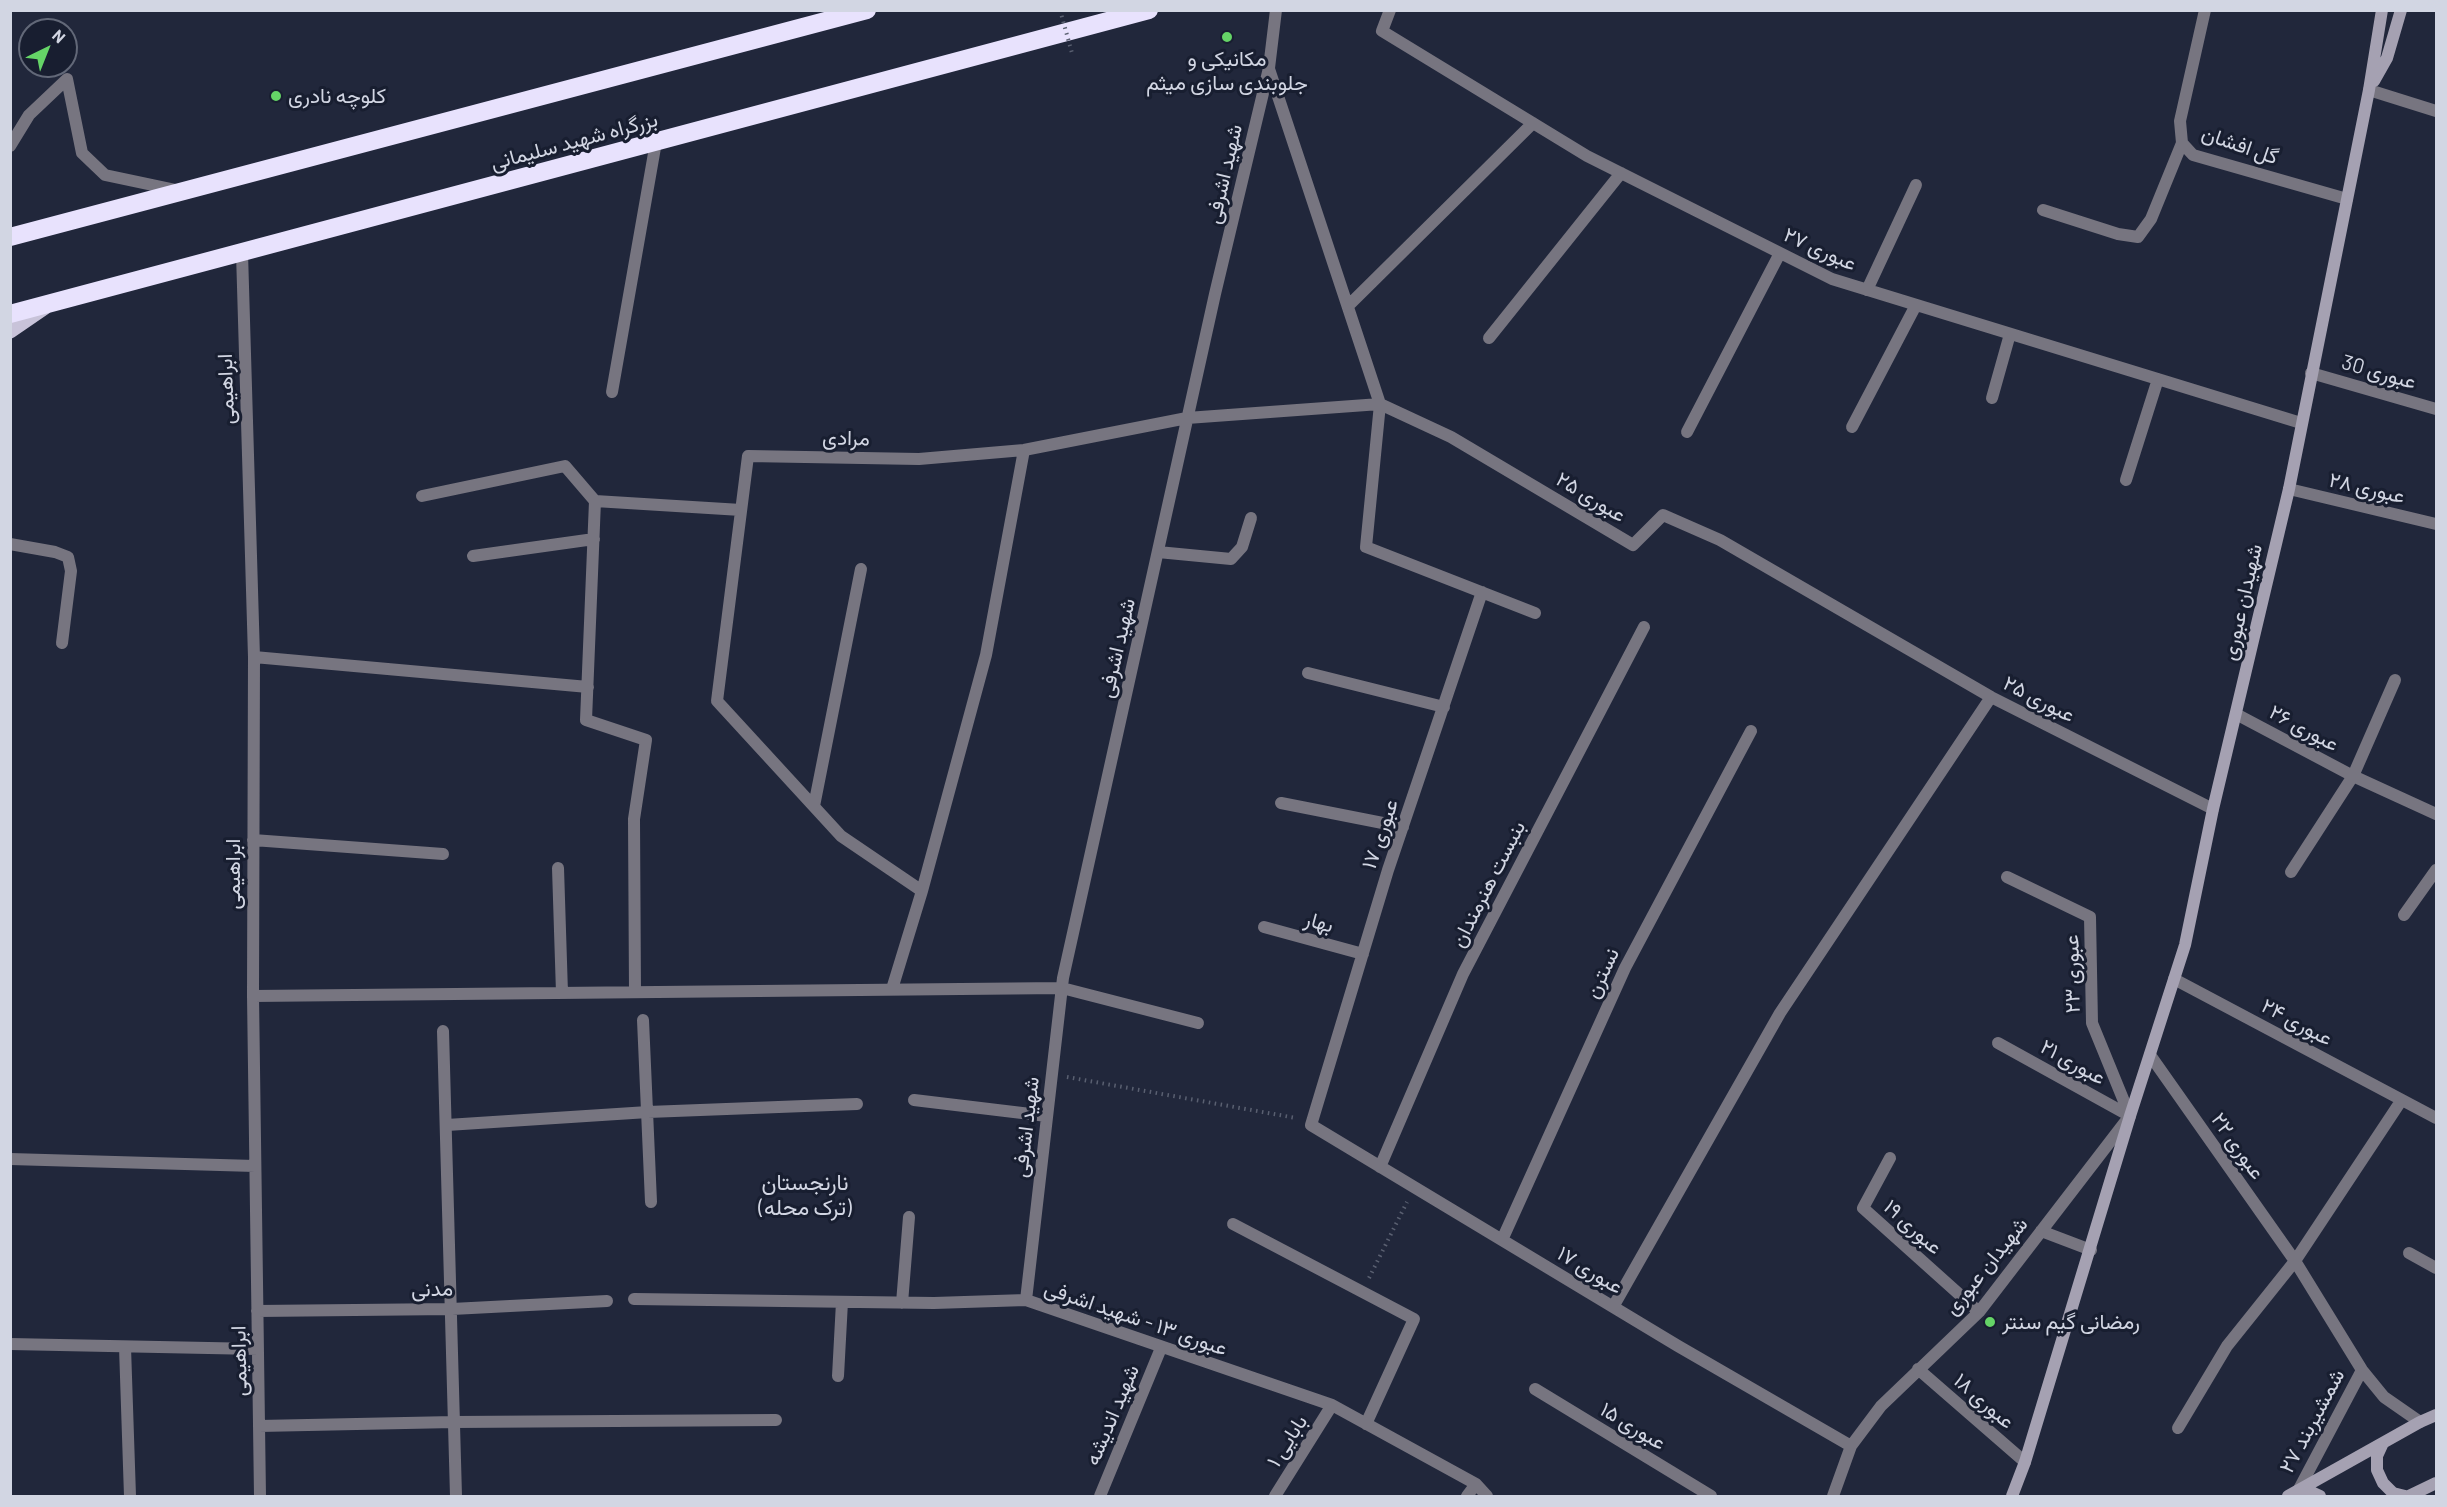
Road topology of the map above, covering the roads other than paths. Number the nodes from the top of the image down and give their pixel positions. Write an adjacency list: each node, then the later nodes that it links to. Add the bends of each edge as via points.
1 (867, 10): 17 (highway)
2 (1149, 10): 12 (highway, بزرگراه شهید سلیمانی)
3 (1276, 10): 8 (street, شهید اشرفی)
4 (1390, 10): 11 (street, عبوری ۲۷, via 1382,31)
5 (2205, 10): 13 (street, گل افشان, via 2180,122)
6 (2382, 10): 9 (main road, شهیدان عبوری)
7 (2401, 10): 9 (main road, شهیدان عبوری, via 2387,58)
8 (1269, 68): 26 (street); 37 (street, شهید اشرفی)
9 (2369, 90): 10 (street); 18 (main road, شهیدان عبوری)
10 (2436, 111)
11 (1533, 123): 15 (street, عبوری ۲۷); 26 (street)
12 (656, 142): 21 (highway, بزرگراه شهید سلیمانی); 33 (street)
13 (2182, 143): 18 (street, گل افشان, via 2193,155); 19 (street, via 2151,219 2138,237)
14 (10, 146): 17 (street, via 29,115 67,79 82,153 105,175)
15 (1621, 173): 22 (street, عبوری ۲۷); 30 (street)
16 (1916, 185): 23 (street)
17 (187, 190): 20 (highway)
18 (2347, 199): 31 (main road, شهیدان عبوری)
19 (2043, 210)
20 (10, 237)
21 (242, 253): 24 (highway, بزرگراه شهید سلیمانی); 58 (street, ابراهیمی)
22 (1780, 253): 23 (street, عبوری ۲۷, via 1832,279); 40 (street)
23 (1867, 290): 25 (street, عبوری ۲۷)
24 (48, 304): 27 (highway, بزرگراه شهید سلیمانی); 28 (main road)
25 (1916, 305): 29 (street, عبوری ۲۷); 39 (street)
26 (1347, 306): 35 (street)
27 (10, 314)
28 (10, 331)
29 (2010, 334): 32 (street, عبوری ۲۷); 34 (street)
30 (1489, 338)
31 (2311, 373): 36 (street, عبوری 30); 38 (main road, شهیدان عبوری)
32 (2157, 379): 38 (street, عبوری ۲۷); 42 (street)
33 (612, 392)
34 (1992, 398)
35 (1380, 404): 37 (street, مرادی); 54 (street, via 1366,547); 62 (street, عبوری ۲۵, via 1451,437 1633,545 1664,515 1720,540)
36 (2436, 409)
37 (1187, 418): 41 (street, مرادی); 51 (street, شهید اشرفی)
38 (2301, 423): 43 (main road, شهیدان عبوری)
39 (1852, 427)
40 (1687, 432)
41 (1024, 450): 46 (street, مرادی, via 918,459 747,456); 78 (street, via 986,655)
42 (2126, 480)
43 (2289, 489): 48 (street, عبوری ۲۸); 64 (main road, شهیدان عبوری)
44 (422, 496): 45 (street, via 565,466)
45 (595, 501): 46 (street); 49 (street)
46 (741, 510): 68 (street, مرادی, via 717,701)
47 (1251, 518): 51 (street, via 1242,547 1231,559)
48 (2436, 524)
49 (594, 539): 52 (street); 61 (street)
50 (10, 544): 57 (street, via 68,557 71,571)
51 (1158, 552): 83 (street, شهید اشرفی)
52 (473, 556)
53 (861, 569): 68 (street)
54 (1482, 592): 55 (street); 63 (street, عبوری ۱۷)
55 (1535, 613)
56 (1644, 627): 104 (street, بنبست هنرمندان, via 1463,974)
57 (62, 643)
58 (254, 657): 61 (street); 72 (street, ابراهیمی)
59 (1308, 673): 63 (street)
60 (2395, 680): 66 (street, عبوری ۲۶)
61 (588, 687): 85 (street, via 586,720 646,740 634,819)
62 (1991, 697): 69 (street, عبوری ۲۵); 119 (street, via 1780,1012)
63 (1444, 707): 71 (street, عبوری ۱۷)
64 (2236, 714): 66 (street, عبوری ۲۶); 69 (main road, شهیدان عبوری)
65 (1751, 731): 109 (street, نسترن, via 1625,968)
66 (2353, 776): 70 (street, عبوری ۲۶); 76 (street)
67 (1281, 803): 71 (street)
68 (814, 806): 78 (street, via 842,836)
69 (2213, 808): 82 (main road, شهیدان عبوری, via 2185,945)
70 (2436, 814)
71 (1403, 827): 81 (street, عبوری ۱۷)
72 (253, 840): 73 (street); 87 (street, ابراهیمی)
73 (443, 854)
74 (558, 868): 86 (street)
75 (2436, 870): 79 (street)
76 (2291, 872)
77 (2007, 877): 98 (street, عبوری ۲۳, via 2090,917 2092,1023)
78 (922, 891): 84 (street)
79 (2404, 915)
80 (1264, 927): 81 (street, بهار)
81 (1363, 954): 104 (street, عبوری ۱۷, via 1311,1125)
82 (2174, 979): 92 (main road, شهیدان عبوری); 94 (street, عبوری ۲۴)
83 (1062, 988): 84 (street); 89 (street); 97 (street, شهید اشرفی)
84 (892, 989): 85 (street)
85 (635, 992): 86 (street)
86 (562, 993): 87 (street)
87 (253, 996): 103 (street, ابراهیمی)
88 (643, 1020): 96 (street)
89 (1198, 1023)
90 (443, 1031): 100 (street)
91 (1998, 1043): 98 (street, عبوری ۲۱)
92 (2150, 1054): 98 (main road, شهیدان عبوری); 112 (street, عبوری ۲۲)
93 (914, 1100): 97 (street)
94 (2401, 1101): 99 (street, عبوری ۲۴); 112 (street)
95 (857, 1104): 96 (street)
96 (648, 1112): 100 (street); 105 (street)
97 (1047, 1116): 115 (street, شهید اشرفی)
98 (2130, 1116): 108 (street, شهیدان عبوری); 110 (main road, شهیدان عبوری)
99 (2436, 1118)
100 (447, 1125): 120 (street)
101 (1890, 1158): 122 (street, عبوری ۱۹, via 1863,1208)
102 (10, 1159): 103 (street)
103 (255, 1166): 121 (street, ابراهیمی)
104 (1380, 1167): 109 (street, عبوری ۱۷)
105 (651, 1202)
106 (909, 1217): 118 (street)
107 (1233, 1224): 136 (street, via 1414,1319)
108 (2041, 1231): 110 (street); 122 (street, شهیدان عبوری)
109 (1502, 1240): 119 (street, عبوری ۱۷)
110 (2091, 1250): 141 (main road, شهیدان عبوری)
111 (2409, 1253): 113 (street)
112 (2295, 1261): 128 (street, شمشیربند ۲۷); 138 (street, via 2227,1346)
113 (2436, 1268)
114 (634, 1299): 117 (street, عبوری ۱۳ - شهید اشرفی)
115 (1026, 1300): 118 (street, عبوری ۱۳ - شهید اشرفی); 125 (street, عبوری ۱۳ - شهید اشرفی)
116 (607, 1301): 120 (street, مدنی)
117 (842, 1302): 118 (street, عبوری ۱۳ - شهید اشرفی); 129 (street)
118 (902, 1303)
119 (1613, 1307): 140 (street, عبوری ۱۷)
120 (452, 1309): 121 (street, مدنی); 134 (street)
121 (257, 1311): 126 (street, ابراهیمی)
122 (1979, 1312): 127 (street, شهیدان عبوری)
123 (10, 1344): 124 (street)
124 (125, 1347): 126 (street); 146 (street)
125 (1161, 1348): 131 (street, عبوری ۱۳ - شهید اشرفی); 149 (street, شهید اندیشه)
126 (258, 1349): 137 (street, ابراهیمی)
127 (1918, 1369): 140 (street, شهیدان عبوری, via 1881,1406); 141 (street, عبوری ۱۸)
128 (2362, 1370): 135 (street, شمشیربند ۲۷, via 2384,1396); 145 (street, شمشیربند ۲۷)
129 (838, 1376)
130 (1535, 1389): 153 (street, عبوری ۱۵)
131 (1332, 1405): 136 (street, عبوری ۱۳ - شهید اشرفی); 150 (street, بابایی ۱)
132 (2436, 1415): 135 (main road)
133 (776, 1420): 134 (street)
134 (454, 1422): 137 (street); 148 (street)
135 (2420, 1422): 139 (main road)
136 (1366, 1424): 144 (street, عبوری ۱۳ - شهید اشرفی)
137 (259, 1426): 147 (street, ابراهیمی)
138 (2178, 1428)
139 (2383, 1443): 145 (main road); 158 (main road, via 2377,1470 2394,1493)
140 (1851, 1446): 154 (street, شهیدان عبوری)
141 (2025, 1462): 142 (main road, شهیدان عبوری)
142 (2021, 1476): 155 (main road, شهیدان عبوری); 156 (main road, شهیدان عبوری)
143 (2436, 1482): 158 (main road)
144 (1476, 1484): 151 (street); 152 (street, عبوری ۱۳ - شهید اشرفی)
145 (2293, 1494): 157 (main road, via 2309,1491)
146 (130, 1497)
147 (260, 1497)
148 (456, 1497)
149 (1100, 1497)
150 (1275, 1497)
151 (1467, 1497)
152 (1487, 1497)
153 (1711, 1497)
154 (1833, 1497)
155 (2012, 1497)
156 (2018, 1497)
157 (2320, 1497)
158 (2407, 1497)

